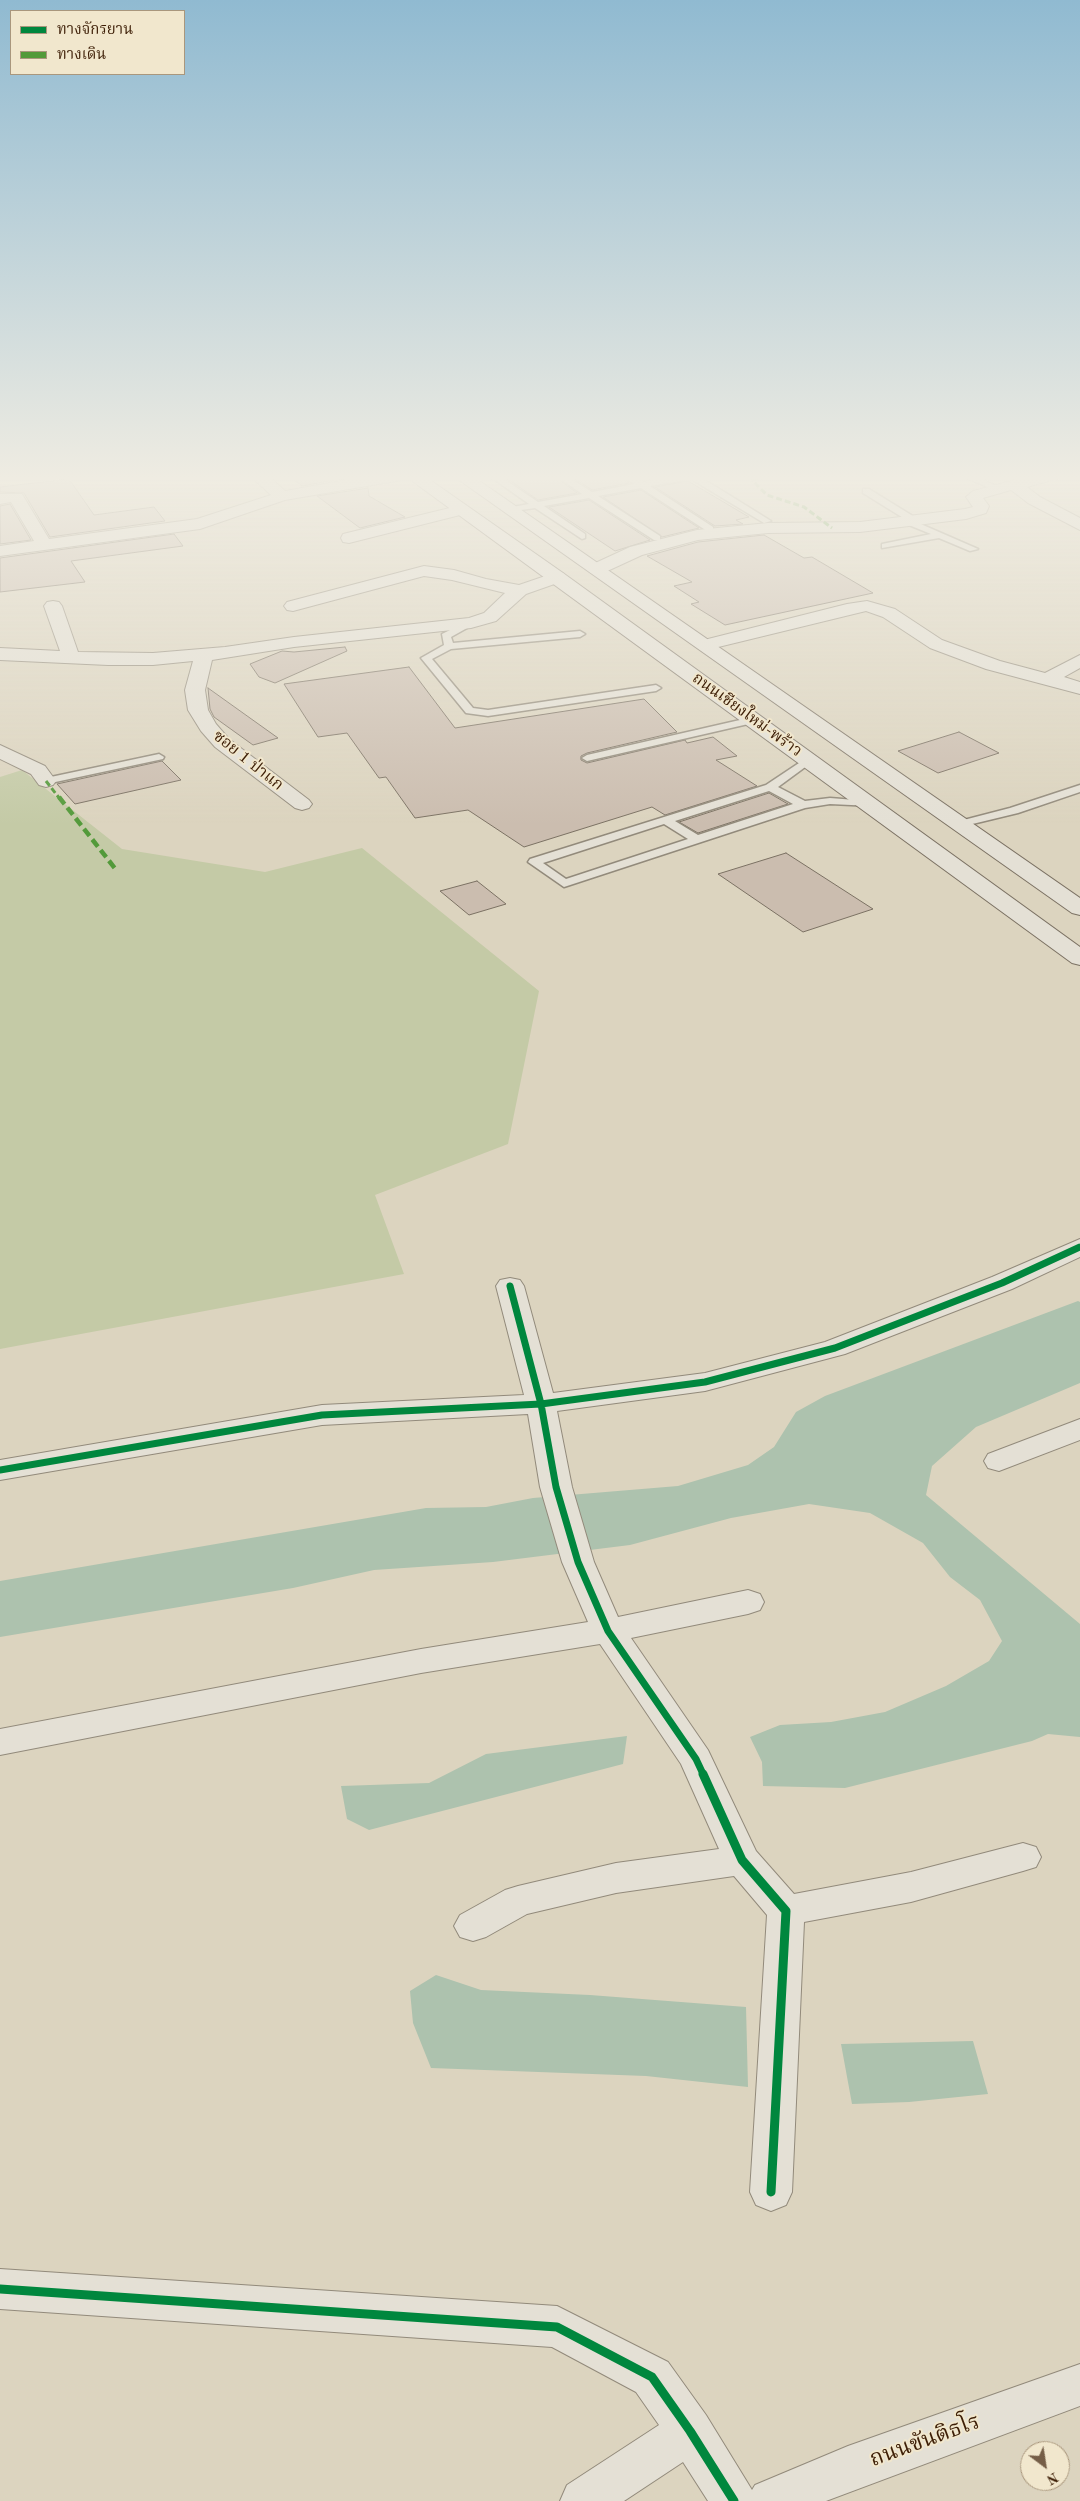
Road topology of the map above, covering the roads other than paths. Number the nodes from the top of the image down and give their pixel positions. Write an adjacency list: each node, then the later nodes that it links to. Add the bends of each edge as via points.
1 (346, 592): 6 (street)
2 (518, 592): 7 (street, via 490,618)
3 (577, 592): 18 (street, ถนนเชียงใหม่-พร้าว)
4 (630, 592): 9 (street, ถนนเชียงใหม่-พร้าว)
5 (53, 606): 13 (street)
6 (293, 606)
7 (471, 623): 10 (lane, via 446,636); 12 (street)
8 (580, 634): 10 (lane)
9 (706, 645): 15 (street, via 866,606 890,613 936,644); 32 (street, ถนนเชียงใหม่-พร้าว)
10 (449, 646): 16 (lane, via 426,658 470,711 488,713)
11 (0, 654): 13 (street)
12 (204, 654): 13 (street, via 153,659); 28 (street, ซอย 1 ป่าแก, via 195,690 198,710 208,728 222,743)
13 (71, 657)
14 (1080, 660): 15 (street, via 1053,675)
15 (1060, 684): 17 (street)
16 (656, 688)
17 (1080, 688)
18 (753, 720): 23 (lane); 24 (street, ถนนเชียงใหม่-พร้าว)
19 (0, 736): 20 (street)
20 (0, 740)
21 (0, 751): 25 (street, via 38,770)
22 (159, 757): 25 (lane)
23 (586, 758)
24 (808, 760): 26 (lane); 29 (street, ถนนเชียงใหม่-พร้าว)
25 (46, 781)
26 (770, 786): 30 (lane); 31 (lane)
27 (1080, 788): 32 (lane, via 1014,811)
28 (302, 804)
29 (868, 804): 30 (lane, via 830,801); 35 (street, ถนนเชียงใหม่-พร้าว)
30 (803, 805): 33 (lane)
31 (665, 820): 33 (lane); 33 (lane, via 534,862 564,882)
32 (960, 824): 34 (street, ถนนเชียงใหม่-พร้าว)
33 (698, 840)
34 (1080, 908)
35 (1080, 958)
36 (1077, 1253): 38 (street, via 835,1348 705,1382)
37 (510, 1286): 38 (street)
38 (541, 1404): 41 (street, via 322,1415); 43 (street, via 556,1487 578,1562)
39 (1080, 1429): 40 (street)
40 (999, 1461)
41 (0, 1470)
42 (748, 1602): 43 (street)
43 (608, 1631): 44 (street, via 421,1661); 46 (street, via 696,1759)
44 (0, 1742)
45 (1023, 1857): 47 (street, via 911,1887)
46 (742, 1860): 47 (street); 48 (street, via 616,1878 518,1901)
47 (786, 1911): 49 (street)
48 (473, 1926)
49 (771, 2192)
50 (0, 2289): 52 (street, via 557,2327 652,2377)
51 (1080, 2385): 55 (street, ถนนขันติธโร, via 848,2469)
52 (690, 2431): 53 (street); 54 (street)
53 (582, 2501)
54 (734, 2501)
55 (771, 2501)

